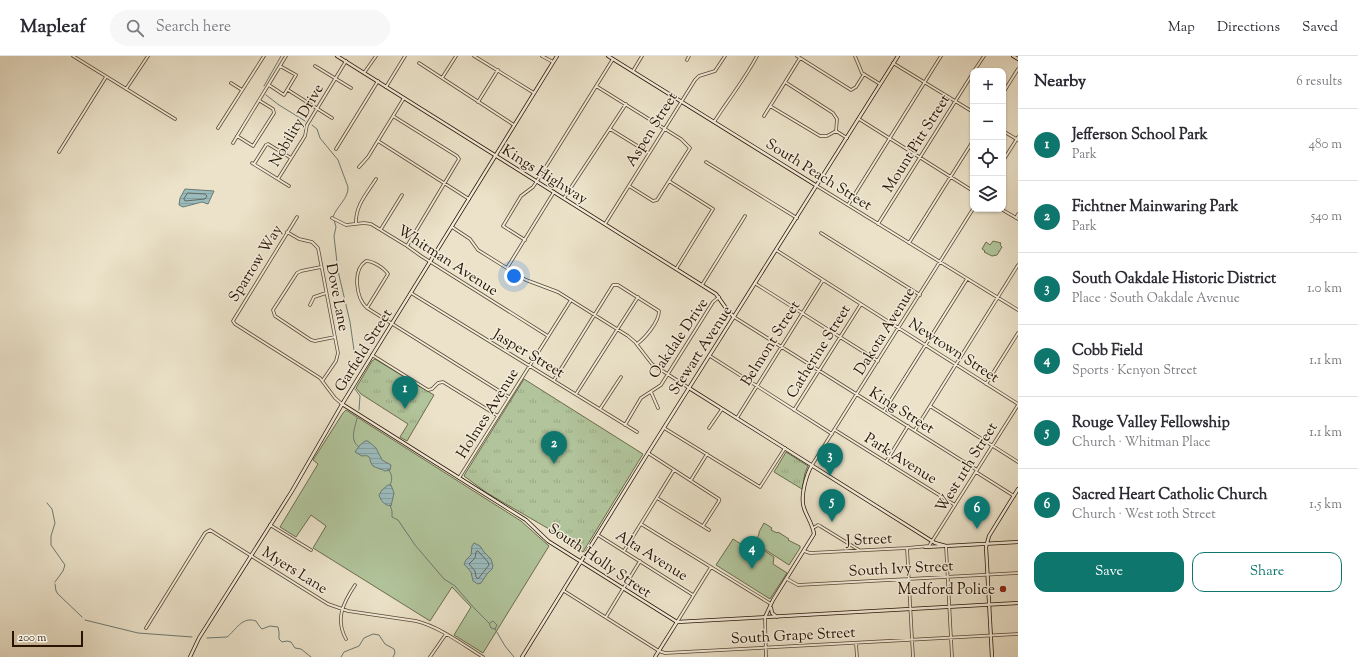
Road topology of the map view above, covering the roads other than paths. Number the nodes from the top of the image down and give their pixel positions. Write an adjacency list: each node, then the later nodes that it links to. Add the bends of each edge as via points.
1 (73, 56): 40 (street)
2 (148, 56): 54 (street)
3 (264, 56): 55 (street)
4 (286, 56): 32 (street)
5 (337, 56): 23 (street, Kings Highway)
6 (376, 56): 38 (street)
7 (405, 56): 51 (street)
8 (456, 56): 42 (street)
9 (474, 56): 36 (street)
10 (542, 56): 29 (street)
11 (557, 56): 29 (street, Garfield Street)
12 (608, 56): 25 (street, South Peach Street)
13 (642, 56): 37 (street)
14 (689, 56): 27 (street)
15 (725, 56): 62 (street, Aspen Street, via 715,71 697,77)
16 (757, 56): 72 (street)
17 (797, 56): 24 (street)
18 (855, 56): 39 (street)
19 (898, 56): 31 (street, Stewart Avenue)
20 (941, 56): 46 (street)
21 (984, 56): 34 (street, Mount Pitt Street)
22 (1013, 56): 26 (street)
23 (343, 58): 28 (street, Kings Highway)
24 (800, 58): 39 (street, via 851,90); 45 (street)
25 (613, 59): 37 (street, South Peach Street); 50 (street)
26 (1018, 59)
27 (687, 60)
28 (346, 62): 38 (street, Kings Highway); 41 (street, Nobility Drive)
29 (553, 62): 57 (street, Garfield Street)
30 (419, 63): 42 (street)
31 (893, 63): 46 (street); 48 (street, Stewart Avenue)
32 (280, 66): 49 (street); 56 (street, via 296,75)
33 (316, 66): 41 (street)
34 (976, 68)
35 (1018, 69): 53 (street)
36 (498, 70): 57 (street); 61 (street)
37 (632, 71): 62 (street, South Peach Street)
38 (364, 72): 44 (street, Kings Highway)
39 (864, 74): 48 (street)
40 (106, 77): 54 (street); 87 (street)
41 (336, 78): 52 (street); 65 (street, Nobility Drive)
42 (442, 78): 61 (street)
43 (970, 78): 60 (street, Mount Pitt Street)
44 (378, 82): 51 (street, Kings Highway); 86 (street)
45 (785, 82): 64 (street); 77 (street, via 833,113)
46 (924, 82): 60 (street); 81 (street)
47 (231, 83): 55 (street)
48 (880, 84): 71 (street, Stewart Avenue)
49 (268, 85): 56 (street, via 284,94); 59 (street)
50 (596, 86): 63 (street); 99 (street)
51 (386, 87): 58 (street, Kings Highway)
52 (351, 88)
53 (1006, 88)
54 (126, 89): 70 (street)
55 (242, 90): 74 (street)
56 (287, 90): 65 (street)
57 (534, 93): 73 (street, Garfield Street)
58 (404, 98): 67 (street); 89 (street, Kings Highway)
59 (260, 101): 79 (street); 79 (street, via 273,109 274,113 253,146)
60 (956, 101): 66 (street); 92 (street, Mount Pitt Street)
61 (478, 102): 73 (street)
62 (681, 102): 72 (street, South Peach Street); 75 (street, Aspen Street)
63 (626, 104): 75 (street); 76 (street)
64 (770, 106): 68 (street); 77 (street, via 820,136 827,136)
65 (317, 108): 69 (street); 91 (street, Nobility Drive, via 307,125 305,136)
66 (970, 110)
67 (393, 116): 83 (street); 100 (street, via 460,159)
68 (764, 116)
69 (332, 118)
70 (175, 119)
71 (859, 119): 80 (street, Stewart Avenue); 81 (street)
72 (714, 122): 103 (street, South Peach Street)
73 (514, 125): 89 (street, Garfield Street)
74 (218, 128)
75 (665, 128): 88 (street, Aspen Street); 98 (street, via 690,148)
76 (610, 129): 88 (street); 107 (street)
77 (836, 131): 80 (street)
78 (1006, 133): 82 (street)
79 (237, 136): 84 (street)
80 (847, 138): 103 (street, Stewart Avenue)
81 (889, 138): 92 (street); 109 (street)
82 (1018, 139): 90 (street)
83 (378, 141): 94 (street); 100 (street)
84 (233, 143)
85 (970, 146): 95 (street)
86 (336, 149)
87 (59, 152)
88 (649, 153): 102 (street, Aspen Street)
89 (496, 156): 99 (street, Kings Highway); 108 (street, Garfield Street)
90 (1006, 157)
91 (291, 158): 96 (street, Nobility Drive); 96 (street, via 268,144 253,163)
92 (920, 158): 95 (street); 120 (street, Mount Pitt Street)
93 (706, 162): 116 (street)
94 (359, 167)
95 (951, 177): 104 (street); 126 (street)
96 (278, 179): 101 (street)
97 (376, 179): 118 (street, via 358,208)
98 (669, 181): 102 (street, via 654,201); 134 (street, via 713,209)
99 (537, 182): 105 (street, Kings Highway); 125 (street, via 521,196 503,226)
100 (445, 184): 108 (street); 127 (street)
101 (289, 186)
102 (629, 186): 119 (street, Aspen Street)
103 (817, 186): 109 (street, South Peach Street); 116 (street, Stewart Avenue)
104 (970, 189)
105 (554, 192): 107 (street, Kings Highway); 125 (street)
106 (402, 195): 122 (street)
107 (564, 198): 119 (street, Kings Highway)
108 (469, 199): 121 (street, Garfield Street)
109 (848, 205): 120 (street, South Peach Street)
110 (971, 212): 130 (street, Dakota Avenue)
111 (1006, 212): 117 (street)
112 (1018, 214): 117 (street)
113 (745, 216): 138 (street)
114 (297, 217): 123 (street, Sparrow Way)
115 (332, 218): 118 (street, Whitman Avenue, via 346,225)
116 (797, 218): 128 (street, Stewart Avenue)
117 (1017, 219)
118 (356, 224): 122 (street, Whitman Avenue, via 369,223)
119 (605, 224): 134 (street, Kings Highway)
120 (878, 224): 126 (street, South Peach Street)
121 (452, 227): 129 (street, Garfield Street); 133 (street, via 470,239 478,250)
122 (381, 229): 127 (street, Whitman Avenue)
123 (287, 232): 132 (street, Dove Lane, via 315,244); 153 (street, Sparrow Way)
124 (821, 233): 141 (street)
125 (525, 240): 133 (street)
126 (909, 243): 130 (street, South Peach Street)
127 (407, 246): 129 (street, Whitman Avenue)
128 (776, 250): 136 (street, Newtown Street); 137 (street, Stewart Avenue)
129 (430, 262): 140 (street, Garfield Street); 158 (street, Whitman Avenue)
130 (940, 262): 135 (street, South Peach Street); 141 (street, Dakota Avenue)
131 (1018, 265): 144 (street)
132 (321, 267): 139 (street, Dove Lane); 160 (street, via 297,273 273,310 273,314 311,340)
133 (507, 268): 145 (street, via 526,280 554,289)
134 (676, 269): 138 (street, Kings Highway)
135 (967, 279): 144 (street, South Peach Street); 162 (street)
136 (823, 280): 146 (street, Newtown Street); 150 (street, Belmont Street)
137 (756, 284): 150 (street); 152 (street, Stewart Avenue)
138 (702, 285): 143 (street, Kings Highway)
139 (326, 293): 147 (street, via 314,296); 160 (street, Dove Lane)
140 (410, 293): 154 (street, Garfield Street); 168 (street, Jasper Street)
141 (920, 295): 155 (street, Dakota Avenue)
142 (638, 297): 151 (street, via 615,284); 156 (street); 161 (street, via 660,313 648,334)
143 (719, 297): 152 (street, Kings Highway); 170 (street, Oakdale Drive, via 713,302)
144 (998, 298): 149 (street, South Peach Street); 167 (street)
145 (571, 300): 151 (street); 158 (street, Holmes Avenue)
146 (861, 304): 155 (street, Newtown Street); 159 (street, Catherine Street)
147 (310, 305)
148 (367, 308): 148 (street, via 362,301 357,276 364,261 385,270 388,274); 154 (street)
149 (1018, 310)
150 (802, 313): 159 (street); 163 (street, Belmont Street)
151 (595, 315): 156 (street); 173 (street)
152 (734, 317): 163 (street, King Street); 165 (street, Stewart Avenue)
153 (233, 322): 172 (street, South Holly Street)
154 (392, 324): 164 (street, Garfield Street); 180 (street)
155 (899, 328): 162 (street, Newtown Street); 166 (street, Dakota Avenue)
156 (617, 329): 161 (street); 178 (street)
157 (1018, 333): 174 (street)
158 (548, 336): 168 (street, Holmes Avenue)
159 (840, 337): 166 (street); 169 (street, Catherine Street)
160 (335, 338): 172 (street, Dove Lane, via 337,358)
161 (637, 344): 170 (street, via 652,364)
162 (926, 345): 167 (street, Newtown Street); 188 (street)
163 (781, 346): 169 (street, King Street); 175 (street, Belmont Street)
164 (372, 355): 181 (street, Garfield Street); 189 (street, via 428,390 443,382)
165 (710, 356): 175 (street); 176 (street, Stewart Avenue)
166 (878, 361): 179 (street, Dakota Avenue)
167 (956, 364): 174 (street, Newtown Street); 183 (street)
168 (529, 366): 173 (street, Jasper Street); 180 (street, Holmes Avenue)
169 (819, 370): 179 (street, King Street); 187 (street, Catherine Street)
170 (668, 375): 176 (street); 177 (street, Oakdale Drive, via 660,387)
171 (621, 377): 185 (street)
172 (323, 380): 181 (street, South Holly Street)
173 (554, 380): 178 (street, Jasper Street)
174 (986, 384): 182 (street, Newtown Street)
175 (756, 386): 187 (street); 190 (street, Belmont Street)
176 (689, 388): 186 (street); 193 (street, Stewart Avenue)
177 (651, 392): 184 (street); 191 (street, Oakdale Drive, via 642,398)
178 (576, 394): 185 (street, Jasper Street)
179 (857, 394): 188 (street, King Street); 195 (street, Dakota Avenue)
180 (509, 398): 189 (street, Holmes Avenue)
181 (342, 404): 208 (street, South Holly Street); 215 (street, Garfield Street)
182 (1018, 404): 199 (street, West 11th Street)
183 (930, 406): 196 (street); 199 (street)
184 (658, 408)
185 (600, 409): 191 (street, Jasper Street)
186 (722, 409): 190 (street); 194 (street)
187 (794, 410): 198 (street)
188 (884, 411): 192 (street, King Street)
189 (498, 416): 208 (street, Holmes Avenue)
190 (737, 418): 200 (street)
191 (625, 425): 197 (street, Jasper Street)
192 (908, 426): 196 (street, King Street); 203 (street)
193 (664, 428): 201 (street, Stewart Avenue); 202 (street)
194 (709, 428)
195 (835, 430): 198 (street, Dakota Avenue); 203 (street, Park Avenue)
196 (915, 430): 207 (street, King Street)
197 (637, 432)
198 (832, 434): 205 (street, Dakota Avenue)
199 (993, 446): 204 (street); 207 (street, West 11th Street)
200 (785, 448): 202 (street, via 760,487); 205 (street)
201 (648, 453): 206 (street); 219 (street, Stewart Avenue)
202 (707, 454): 209 (street)
203 (886, 462): 213 (street, Park Avenue)
204 (1018, 462)
205 (812, 465): 217 (street, via 803,499); 220 (street)
206 (674, 470): 209 (street); 212 (street)
207 (976, 471): 211 (street, King Street); 213 (street, West 11th Street)
208 (459, 478): 232 (street, South Holly Street, via 526,520 548,541)
209 (691, 480): 216 (street, via 719,501)
210 (1018, 490): 211 (street)
211 (1014, 496): 222 (street)
212 (657, 498): 214 (street); 216 (street)
213 (955, 505): 220 (street, West 11th Street)
214 (641, 524): 227 (street); 233 (street)
215 (270, 525): 226 (street); 230 (street, Garfield Street)
216 (703, 526): 218 (street)
217 (813, 528): 228 (street, via 813,536); 229 (street, via 818,525)
218 (709, 530)
219 (598, 535): 227 (street, Alta Avenue); 232 (street, Stewart Avenue)
220 (933, 541): 223 (street); 224 (street)
221 (1018, 542): 222 (street)
222 (987, 543): 223 (street); 235 (street)
223 (946, 546): 224 (street); 236 (street)
224 (925, 547): 225 (street, J Street)
225 (907, 548): 229 (street, J Street); 238 (street)
226 (311, 550)
227 (624, 551): 231 (street, Alta Avenue)
228 (804, 551): 229 (street, J Street); 237 (street)
229 (860, 551)
230 (250, 556): 247 (street, Myers Lane, via 322,601); 253 (street, Myers Lane, via 207,530); 264 (street, Garfield Street)
231 (640, 561): 240 (street); 242 (street, Alta Avenue)
232 (581, 563): 240 (street, South Holly Street); 241 (street, Stewart Avenue)
233 (711, 567): 242 (street); 244 (street)
234 (1018, 573): 235 (street, South Ivy Street)
235 (987, 575): 236 (street, South Ivy Street); 245 (street)
236 (948, 577): 238 (street, South Ivy Street); 246 (street)
237 (787, 579): 238 (street, South Ivy Street, via 798,585); 244 (street)
238 (909, 579): 248 (street)
239 (355, 585): 247 (street)
240 (623, 589): 249 (street); 252 (street, South Holly Street)
241 (564, 591): 249 (street, South Grape Street); 267 (street, Stewart Avenue)
242 (693, 595): 252 (street)
243 (1018, 603): 245 (street)
244 (771, 605): 250 (street); 251 (street, via 772,612)
245 (989, 605): 246 (street); 256 (street)
246 (949, 607): 248 (street); 257 (street)
247 (343, 610): 254 (street, Myers Lane, via 416,621 433,626); 258 (street, via 340,619)
248 (910, 610): 251 (street); 259 (street)
249 (606, 617): 262 (street, South Grape Street)
250 (765, 617): 251 (street); 252 (street); 261 (street)
251 (777, 617)
252 (677, 622): 262 (street)
253 (146, 628)
254 (446, 634): 265 (street); 266 (street, Myers Lane)
255 (1018, 634): 256 (street, South Grape Street)
256 (990, 635): 257 (street, South Grape Street); 274 (street)
257 (951, 637): 259 (street, South Grape Street); 273 (street)
258 (346, 639)
259 (912, 639): 260 (street, South Grape Street); 272 (street)
260 (856, 643): 261 (street, South Grape Street); 271 (street)
261 (765, 648): 263 (street, South Grape Street); 270 (street)
262 (659, 651): 263 (street, South Grape Street); 268 (street)
263 (678, 653): 269 (street)
264 (190, 657)
265 (430, 657)
266 (483, 657)
267 (522, 657)
268 (655, 657)
269 (678, 657)
270 (766, 657)
271 (857, 657)
272 (913, 657)
273 (952, 657)
274 (992, 657)

